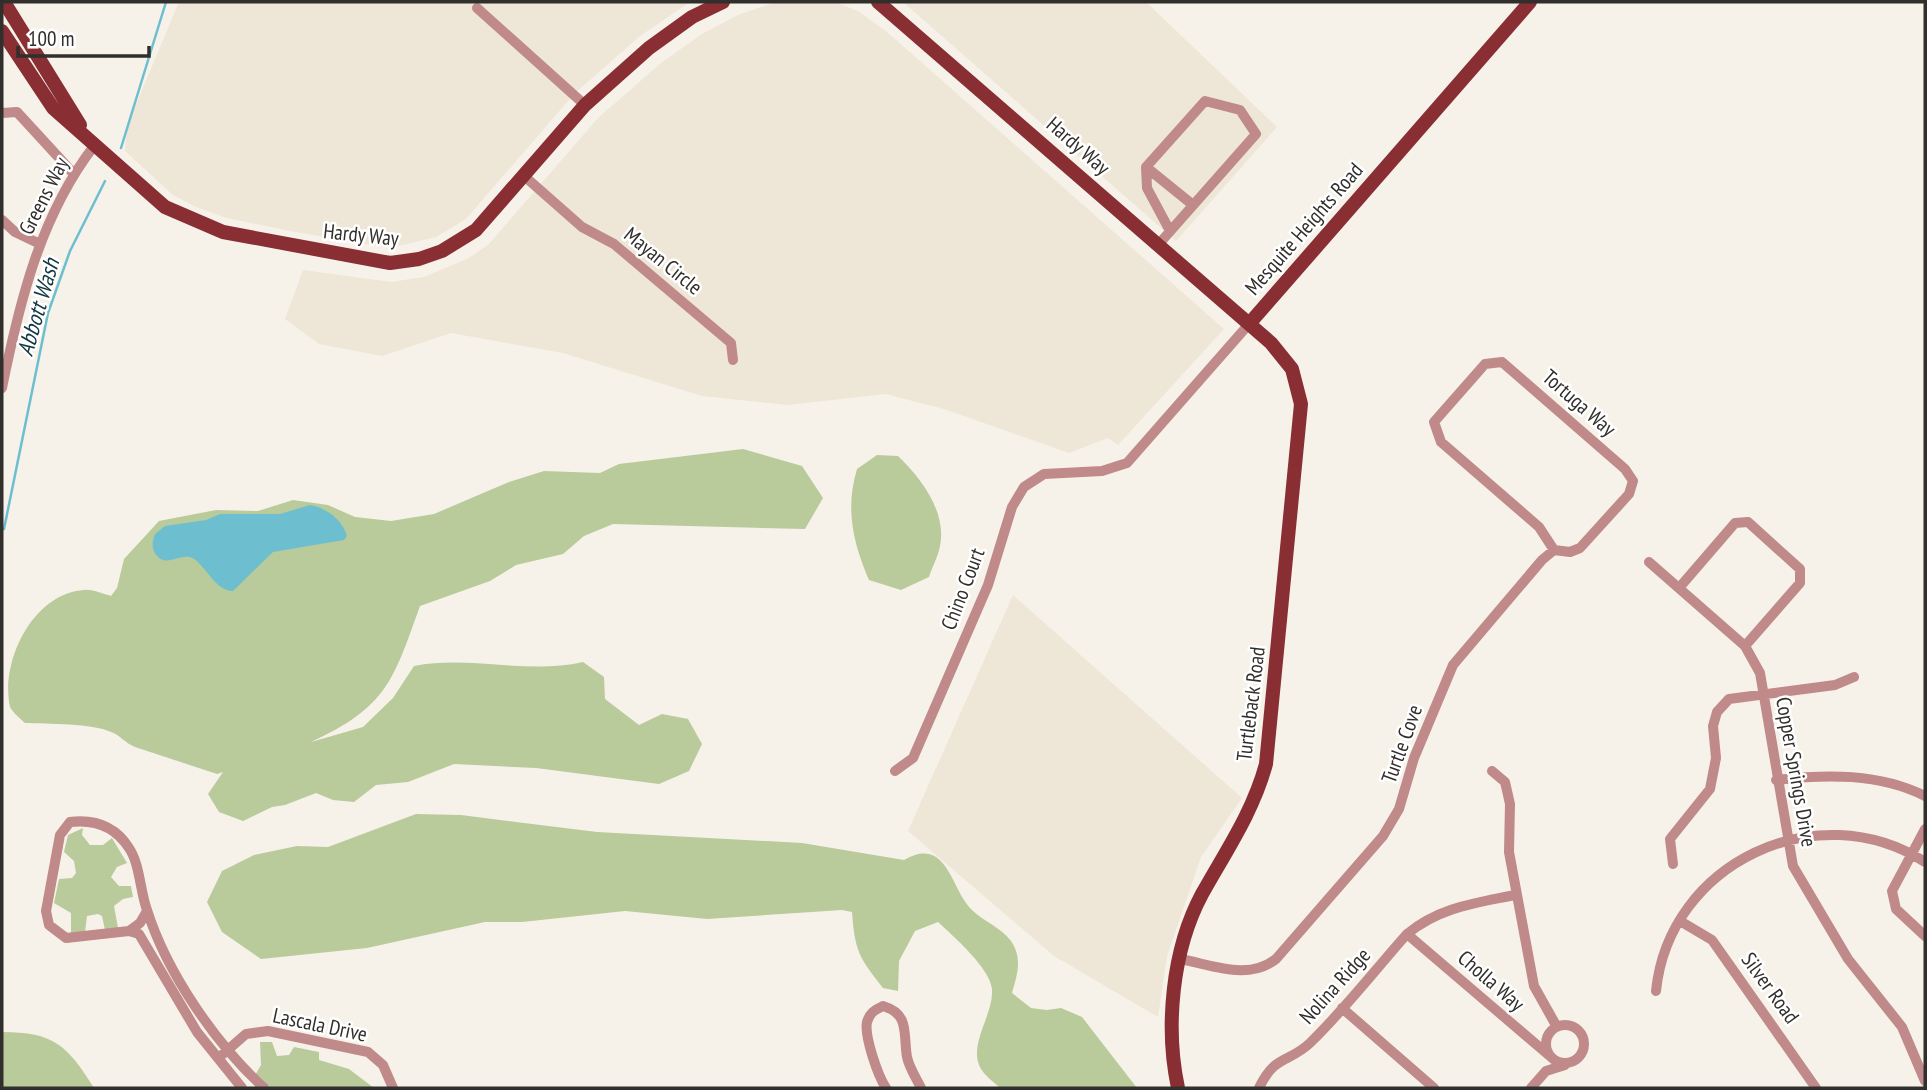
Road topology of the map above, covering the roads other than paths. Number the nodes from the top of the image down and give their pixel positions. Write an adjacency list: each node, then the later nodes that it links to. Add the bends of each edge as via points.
1 (4, 2): 9 (main road, Hardy Way)
2 (723, 2): 7 (main road, Hardy Way, via 649,48)
3 (878, 2): 17 (main road, Hardy Way)
4 (1530, 2): 18 (main road, Mesquite Heights Road)
5 (477, 8): 7 (street)
6 (2, 31): 9 (main road, Hardy Way, via 53,107)
7 (585, 104): 12 (main road, Hardy Way)
8 (2, 113): 11 (street, via 17,112)
9 (94, 146): 11 (street, Greens Way); 12 (main road, Hardy Way, via 165,207 190,221 223,232 390,263 419,259 459,242 476,230)
10 (1146, 167): 13 (street); 13 (street, via 1205,101 1240,110 1256,134); 15 (street, via 1147,188)
11 (73, 173): 16 (street, Greens Way)
12 (523, 175): 19 (street, Mayan Circle, via 582,228 614,244 731,343)
13 (1193, 205): 15 (street)
14 (2, 220): 16 (street)
15 (1170, 232): 17 (street)
16 (40, 244): 20 (street, Greens Way)
17 (1158, 245): 18 (main road, Hardy Way)
18 (1249, 324): 21 (street, Mesquite Heights Road, via 1127,464); 43 (main road, Turtleback Road, via 1292,369 1301,404 1272,730 1259,790 1187,926)
19 (733, 359)
20 (2, 388)
21 (1102, 471): 28 (street, Chino Court, via 1045,474 1024,487 1012,507 988,585 914,758)
22 (1554, 550): 22 (street, Tortuga Way, via 1539,527 1441,442 1434,429 1434,422 1485,364 1494,360 1502,362 1625,469 1633,481 1629,494 1580,548); 43 (street, Turtle Cove, via 1453,665 1414,758 1399,808 1383,836 1276,959 1264,968 1244,972)
23 (1649, 562): 24 (street, Copper Springs Drive)
24 (1679, 587): 25 (street, Copper Springs Drive); 25 (street, via 1735,523 1748,522 1800,569 1800,583)
25 (1745, 646): 27 (street, Copper Springs Drive, via 1760,673)
26 (1854, 677): 27 (street, via 1835,685)
27 (1763, 695): 30 (street, Copper Springs Drive); 36 (street, via 1729,699 1717,712 1713,726 1715,774 1703,801 1670,839)
28 (895, 771)
29 (1492, 771): 37 (street, via 1506,782)
30 (1776, 780): 31 (street, via 1820,775 1867,778); 33 (street, Copper Springs Drive)
31 (1925, 796)
32 (1925, 829): 34 (street)
33 (1787, 840): 34 (street, via 1845,834); 39 (street, via 1732,865 1705,887); 51 (street, Copper Springs Drive, via 1793,866 1831,933 1902,1027)
34 (1912, 854): 35 (street); 42 (street, via 1892,891 1896,909)
35 (1925, 862)
36 (1673, 864)
37 (1516, 895): 41 (street, Nolina Ridge, via 1450,908 1425,919); 46 (street, via 1534,986)
38 (147, 911): 40 (street); 40 (street, via 131,850 114,830 89,820 70,822 60,835 46,911 49,925 66,938); 47 (street, via 178,974)
39 (1680, 921): 44 (street, via 1658,969); 61 (street, Silver Road, via 1712,940)
40 (129, 931): 49 (street, via 146,941 178,1004)
41 (1407, 934): 45 (street, Nolina Ridge); 48 (street, Cholla Way)
42 (1925, 936)
43 (1180, 959): 57 (main road, Turtleback Road, via 1171,1024)
44 (1656, 991)
45 (1342, 1008): 58 (street, Nolina Ridge, via 1307,1046 1268,1070); 59 (street)
46 (1556, 1027): 48 (street, via 1546,1040); 50 (street, via 1576,1028 1584,1041 1580,1056)
47 (226, 1051): 49 (street, Lascala Drive); 53 (street); 54 (street, Lascala Drive, via 246,1034 268,1031 369,1052 383,1065)
48 (1550, 1057): 50 (street)
49 (217, 1059): 52 (street)
50 (1569, 1063): 60 (street, via 1546,1071)
51 (1925, 1081)
52 (243, 1088)
53 (264, 1088)
54 (393, 1088)
55 (886, 1088): 56 (street, via 878,1076 866,1024 872,1012 883,1006 897,1010 905,1021 907,1059)
56 (921, 1088)
57 (1178, 1088)
58 (1259, 1088)
59 (1434, 1088)
60 (1531, 1088)
61 (1816, 1088)

